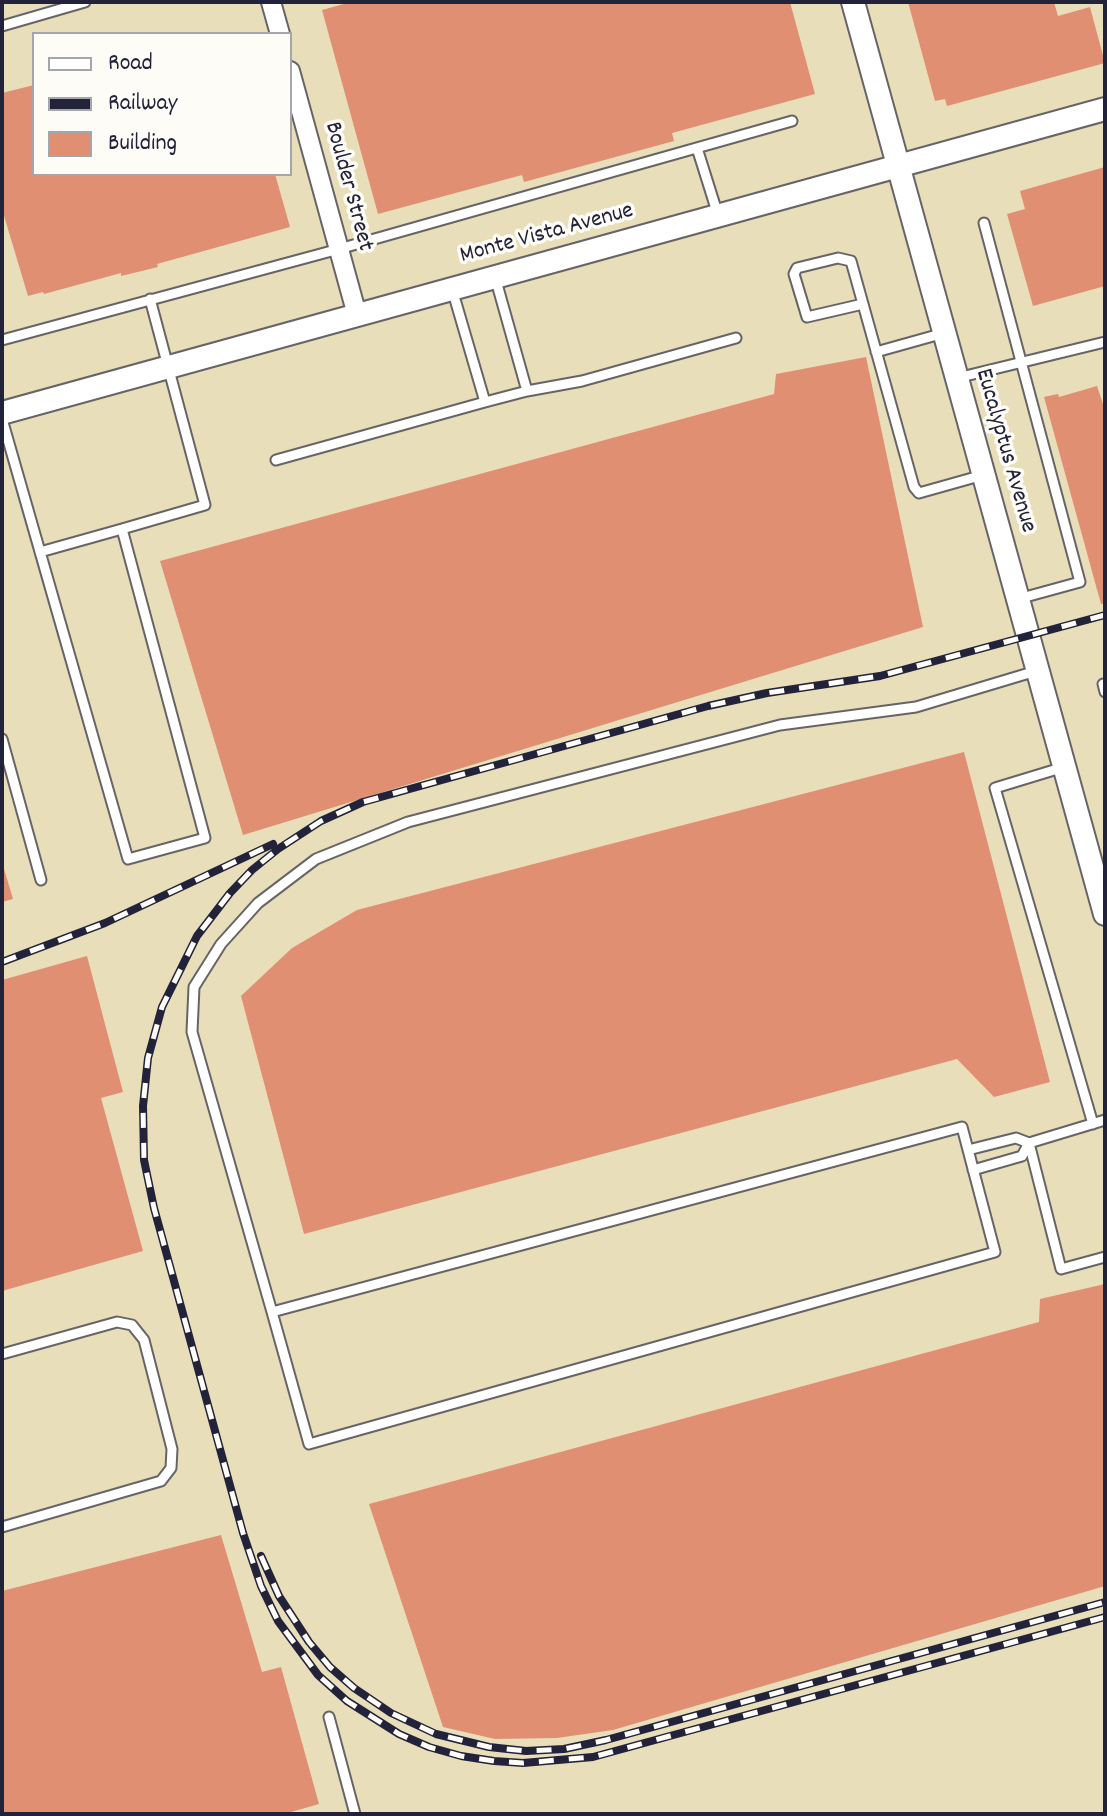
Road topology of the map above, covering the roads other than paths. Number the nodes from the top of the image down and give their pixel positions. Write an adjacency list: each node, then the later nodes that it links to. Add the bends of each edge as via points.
1 (85, 2): 4 (lane)
2 (271, 2): 5 (street)
3 (853, 2): 10 (street, Eucalyptus Avenue)
4 (2, 26)
5 (279, 32)
6 (292, 78): 13 (street, Boulder Street)
7 (1105, 109): 10 (street, Monte Vista Avenue)
8 (792, 121): 9 (lane)
9 (697, 148): 11 (lane); 13 (lane)
10 (898, 166): 11 (street, Monte Vista Avenue); 19 (street, Eucalyptus Avenue)
11 (718, 215): 14 (street, Monte Vista Avenue)
12 (984, 223): 24 (lane)
13 (339, 249): 16 (lane); 18 (street, Boulder Street)
14 (495, 277): 15 (street, Monte Vista Avenue); 27 (lane)
15 (452, 289): 18 (street, Monte Vista Avenue); 28 (lane)
16 (150, 299): 21 (lane); 25 (lane)
17 (863, 304): 17 (lane, via 851,261 838,258 797,268 794,274 807,317); 23 (lane)
18 (357, 315): 25 (street, Monte Vista Avenue)
19 (944, 333): 23 (lane); 26 (street, Eucalyptus Avenue)
20 (736, 338): 27 (lane)
21 (2, 340)
22 (1105, 342): 24 (lane)
23 (876, 352): 32 (lane, via 919,493)
24 (1022, 362): 26 (lane); 35 (lane, via 1080,582)
25 (170, 366): 29 (street, Monte Vista Avenue); 33 (lane, via 205,505)
26 (957, 378): 32 (street, Eucalyptus Avenue)
27 (527, 391): 28 (lane)
28 (485, 402): 31 (lane)
29 (2, 413)
30 (2, 419): 34 (lane)
31 (276, 460)
32 (983, 475): 35 (street, Eucalyptus Avenue)
33 (122, 529): 34 (lane); 34 (lane, via 205,838 128,859)
34 (40, 552)
35 (1018, 599): 36 (street, Eucalyptus Avenue)
36 (1038, 670): 38 (street, Eucalyptus Avenue); 48 (lane, via 916,707 780,725 408,822 316,859 258,903 221,944 194,987 192,1032)
37 (2, 739): 40 (lane)
38 (1064, 767): 39 (street, Eucalyptus Avenue); 43 (lane, via 995,788)
39 (1100, 875): 41 (street, Eucalyptus Avenue)
40 (41, 880)
41 (1105, 914)
42 (1105, 1120): 43 (lane)
43 (1093, 1124): 44 (lane)
44 (1029, 1143): 45 (lane, via 1016,1138); 46 (lane, via 1022,1156); 47 (lane, via 1061,1269)
45 (968, 1150): 46 (lane); 48 (lane, via 962,1127)
46 (973, 1170): 48 (lane, via 995,1252 309,1444)
47 (1105, 1257)
48 (272, 1312)
49 (2, 1354): 50 (lane, via 117,1322 132,1325 144,1340 172,1458 161,1481)
50 (2, 1527)
51 (329, 1717): 52 (lane)
52 (355, 1814)

